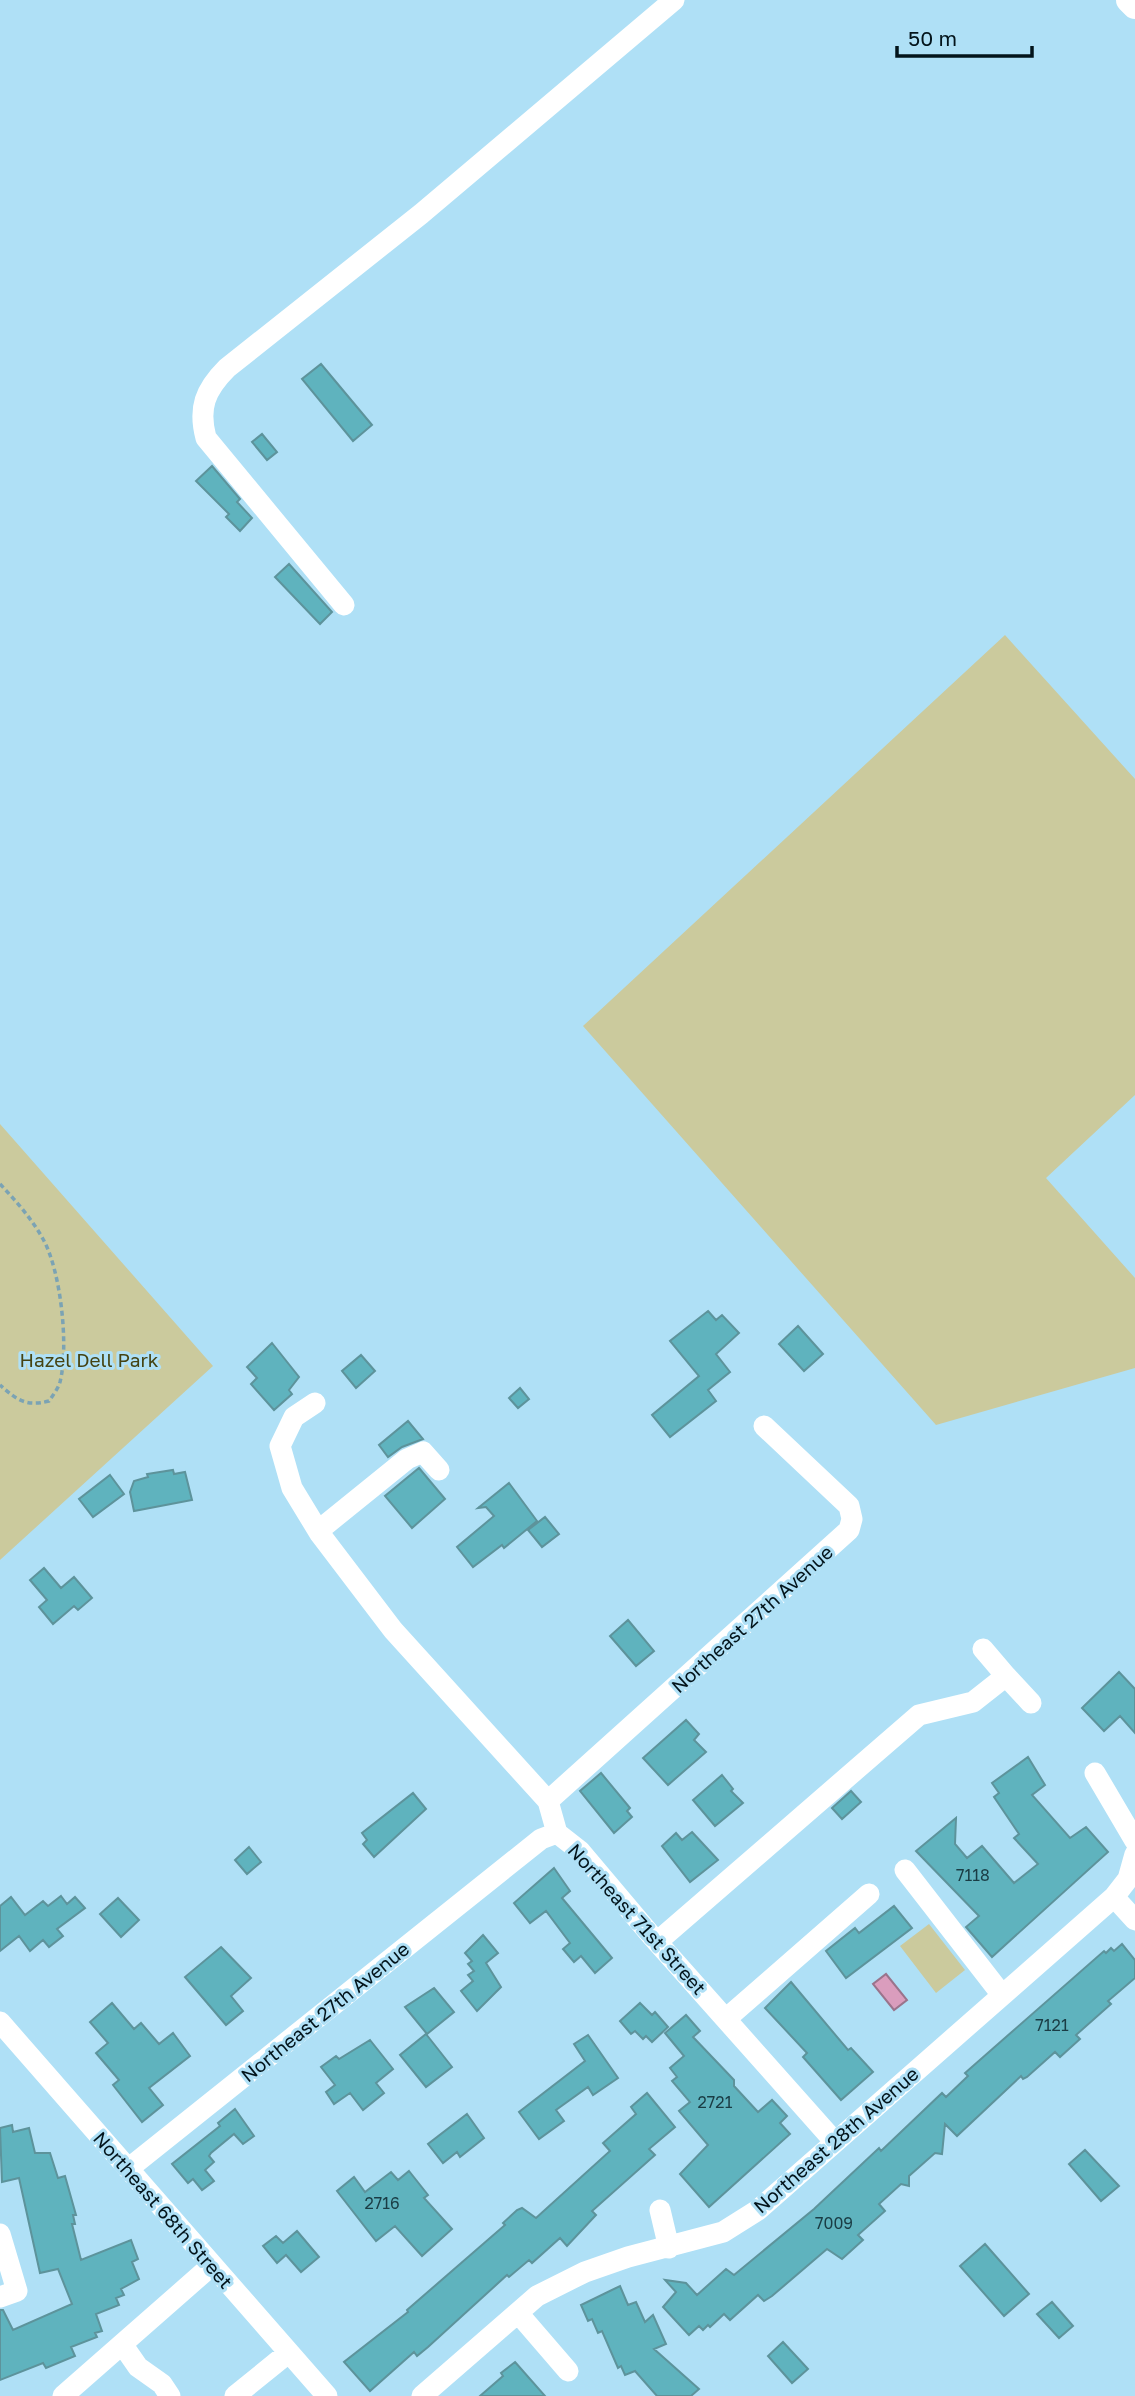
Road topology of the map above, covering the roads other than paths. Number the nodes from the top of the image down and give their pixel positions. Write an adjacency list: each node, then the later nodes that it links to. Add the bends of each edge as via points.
1 (674, 0): 4 (street, via 421,214 227,368 204,397 201,419 206,438)
2 (1129, 0): 3 (main road)
3 (1135, 6)
4 (344, 606)
5 (315, 1403): 8 (street, Northeast 71st Street, via 294,1417 280,1446 292,1488)
6 (764, 1426): 13 (street, Northeast 27th Avenue, via 849,1506 849,1530)
7 (439, 1470): 8 (street, via 422,1452 407,1459)
8 (318, 1531): 13 (street, Northeast 71st Street, via 394,1630)
9 (983, 1649): 10 (street)
10 (1006, 1676): 11 (street); 21 (street, via 973,1702 928,1711 911,1721)
11 (1031, 1703)
12 (1095, 1773): 15 (street)
13 (548, 1801): 14 (street, Northeast 71st Street)
14 (556, 1833): 21 (street, Northeast 71st Street, via 580,1851); 26 (street, Northeast 27th Avenue, via 541,1839)
15 (1135, 1841)
16 (1135, 1854): 19 (street, Northeast 28th Avenue, via 1128,1879)
17 (905, 1870): 22 (street)
18 (869, 1894): 23 (street)
19 (1114, 1897): 20 (street); 22 (street, Northeast 28th Avenue)
20 (1135, 1920)
21 (657, 1942): 23 (street, Northeast 71st Street)
22 (1002, 1994): 25 (street, Northeast 28th Avenue)
23 (727, 2018): 25 (street, Northeast 71st Street)
24 (0, 2022): 26 (street, Northeast 68th Street)
25 (834, 2141): 29 (street, Northeast 28th Avenue, via 758,2210 723,2232)
26 (128, 2169): 30 (street, Northeast 68th Street)
27 (660, 2210): 29 (street)
28 (0, 2234): 31 (street, via 18,2291)
29 (669, 2248): 32 (street, Northeast 28th Avenue, via 586,2272 537,2296)
30 (211, 2266): 33 (street); 34 (street, Northeast 68th Street)
31 (0, 2297)
32 (518, 2313): 35 (street); 40 (street, Northeast 28th Avenue)
33 (122, 2344): 36 (street); 37 (street, via 138,2367 162,2384)
34 (288, 2353): 38 (street); 39 (street, Northeast 68th Street)
35 (568, 2371)
36 (63, 2396)
37 (170, 2396)
38 (235, 2396)
39 (327, 2396)
40 (422, 2396)

